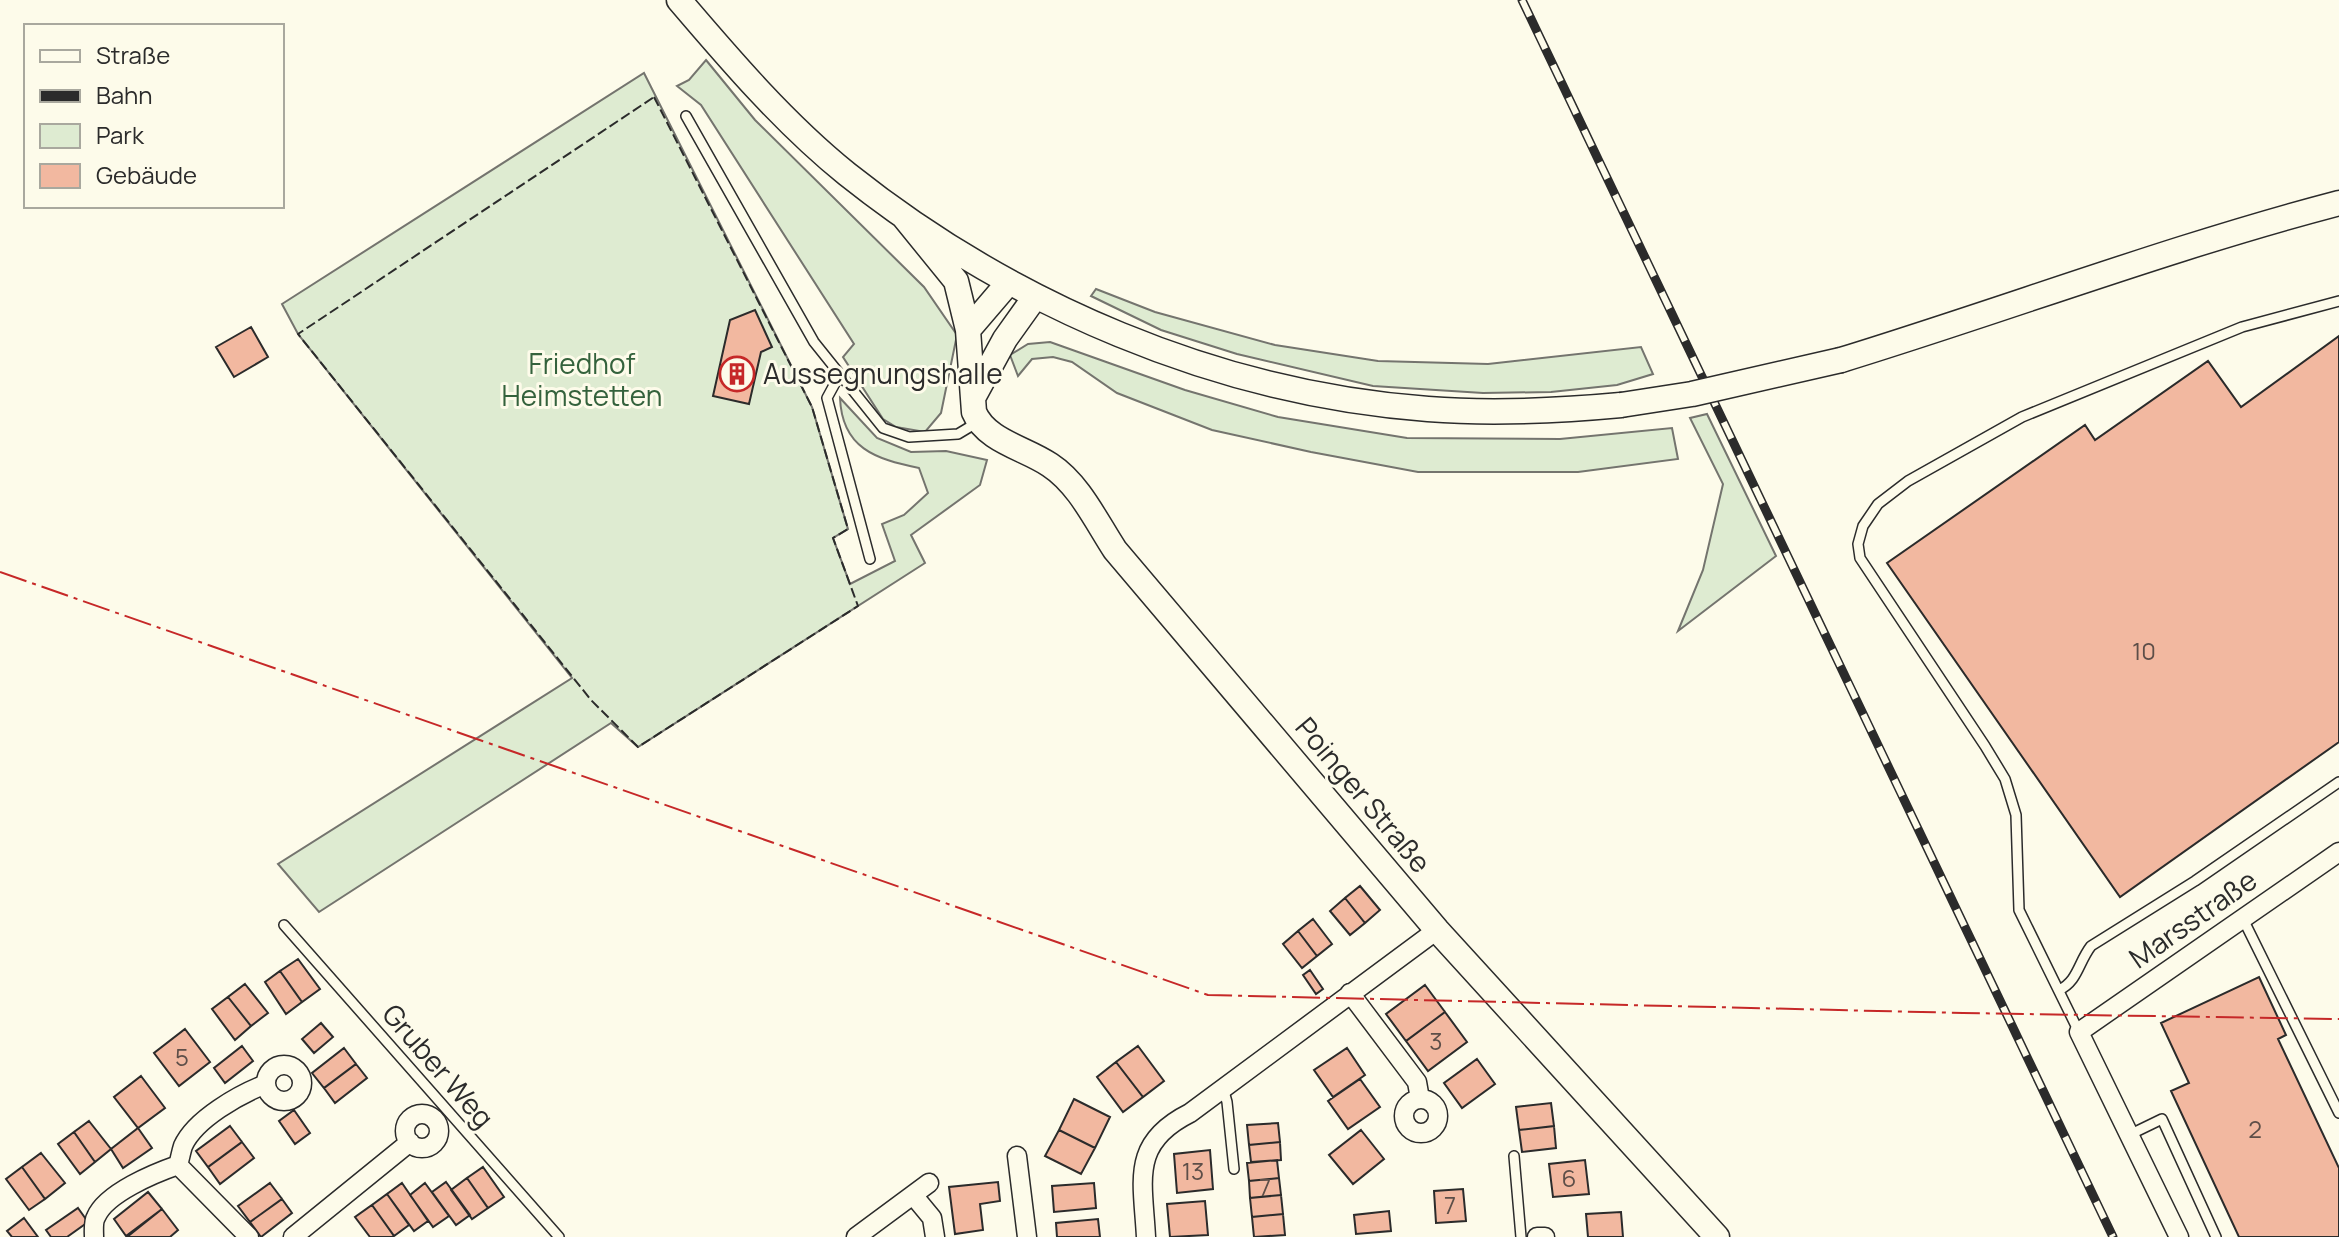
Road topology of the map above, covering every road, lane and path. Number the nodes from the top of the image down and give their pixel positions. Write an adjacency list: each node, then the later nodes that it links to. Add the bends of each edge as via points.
1 (679, 0): 4 (street, via 797,129)
2 (686, 116): 9 (lane, via 814,342)
3 (2339, 203): 6 (street, bridge, via 1841,360 1692,394 1555,411 1369,403 1299,390 1167,352)
4 (904, 217): 5 (street); 8 (street, via 956,281)
5 (1009, 282): 6 (street); 8 (street)
6 (1035, 297): 10 (street)
7 (2339, 301): 18 (lane, via 2242,327 2022,417 1908,481 1878,504 1863,526 1860,558 2005,779 2016,815 2019,910)
8 (968, 330): 10 (street)
9 (840, 374): 11 (lane, via 883,428 909,437 946,435); 12 (lane, via 827,398)
10 (974, 396): 11 (street)
11 (978, 422): 17 (street, Poinger Straße, via 1049,464 1075,487 1115,550)
12 (870, 559)
13 (2339, 782): 18 (lane, via 2091,946 2070,985)
14 (2339, 852): 15 (street, Marsstraße)
15 (2243, 919): 20 (street, Marsstraße); 24 (lane)
16 (284, 925): 36 (lane, Gruber Weg)
17 (1437, 930): 19 (street); 44 (street, Poinger Straße)
18 (2059, 990): 20 (lane)
19 (1350, 993): 22 (street); 23 (street, via 1417,1082)
20 (2079, 1032): 25 (street)
21 (266, 1084): 29 (street, via 241,1093 196,1127)
22 (1223, 1088): 30 (lane); 40 (street, via 1170,1123 1148,1149 1143,1171)
23 (1420, 1099)
24 (2339, 1113)
25 (2129, 1135): 45 (street); 46 (lane, via 2162,1119)
26 (410, 1142): 35 (street)
27 (1017, 1156): 39 (street)
28 (1514, 1156): 41 (lane)
29 (178, 1165): 33 (street, via 151,1174 115,1197 95,1218); 34 (street)
30 (1234, 1169)
31 (929, 1183): 32 (street)
32 (913, 1195): 37 (street); 38 (street, via 932,1218)
33 (94, 1237)
34 (249, 1237)
35 (293, 1237)
36 (559, 1237)
37 (856, 1237)
38 (935, 1237)
39 (1027, 1237)
40 (1146, 1237)
41 (1521, 1237)
42 (1537, 1237): 43 (street)
43 (1545, 1237)
44 (1717, 1237)
45 (2179, 1237)
46 (2216, 1237)

